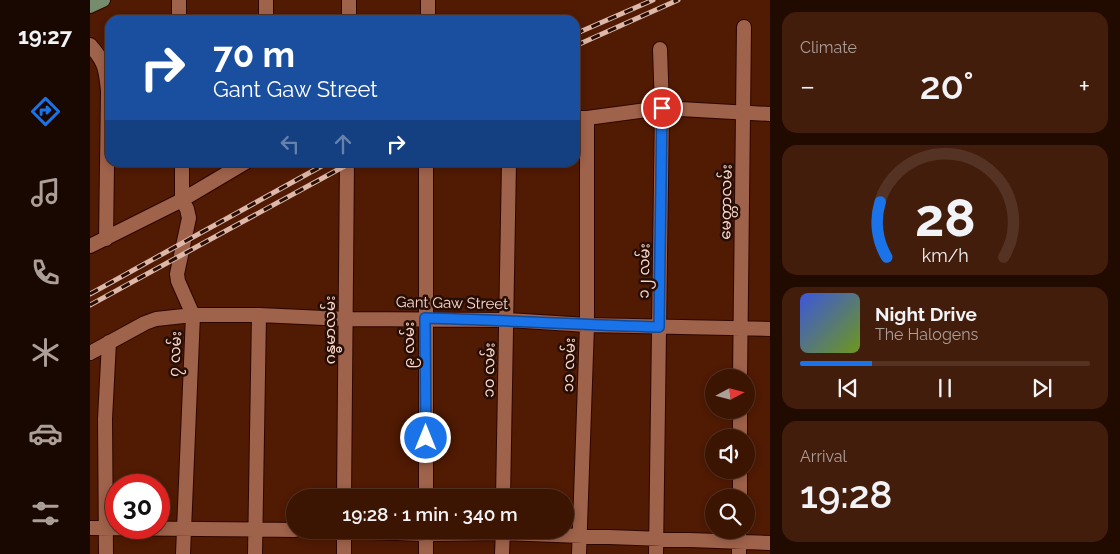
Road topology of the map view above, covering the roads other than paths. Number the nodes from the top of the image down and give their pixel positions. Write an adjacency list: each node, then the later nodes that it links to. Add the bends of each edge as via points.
1 (103, 0): 6 (main road)
2 (179, 0): 7 (street)
3 (266, 0): 8 (street)
4 (349, 0): 9 (street)
5 (428, 0): 10 (street)
6 (90, 6)
7 (179, 15)
8 (266, 15)
9 (349, 15)
10 (428, 15)
11 (744, 27): 16 (street, မေတ္တာလမ်း)
12 (90, 45): 14 (street, via 101,58)
13 (660, 49): 15 (street, ၁၂ လမ်း)
14 (105, 69)
15 (662, 108): 16 (street); 18 (street); 34 (street, ၁၂ လမ်း)
16 (744, 114): 17 (street); 35 (street, မေတ္တာလမ်း)
17 (770, 114)
18 (581, 118): 33 (street, ၁၁ လမ်း)
19 (107, 167): 26 (street)
20 (182, 167): 25 (street, ၇ လမ်း)
21 (238, 167): 25 (street)
22 (347, 167): 31 (street, ဂန္ဓမာလမ်း)
23 (426, 167): 30 (street, ၉ လမ်း)
24 (509, 167): 32 (street, ၁၀ လမ်း)
25 (182, 200): 26 (street); 28 (street, ၇ လမ်း, via 189,218 177,274)
26 (106, 239): 27 (street)
27 (90, 246)
28 (193, 315): 29 (street, Gant Gaw Street); 37 (street, Gant Gaw Street, via 156,319); 47 (street, ၇ လမ်း)
29 (259, 315): 31 (street, Gant Gaw Street); 48 (street)
30 (425, 318): 31 (street, Gant Gaw Street); 32 (street, Gant Gaw Street); 42 (street, ၉ လမ်း)
31 (346, 319): 41 (street, ဂန္ဓမာလမ်း)
32 (507, 320): 33 (street, Gant Gaw Street); 43 (street, ၁၀ လမ်း)
33 (587, 325): 34 (street, Gant Gaw Street); 51 (street, ၁၁ လမ်း)
34 (659, 327): 35 (street, Gant Gaw Street); 52 (street, ၁၂ လမ်း)
35 (740, 329): 36 (street, Gant Gaw Street); 39 (street, မေတ္တာလမ်း)
36 (770, 329)
37 (110, 342): 38 (street, Gant Gaw Street); 40 (street)
38 (90, 353)
39 (740, 369)
40 (106, 474)
41 (344, 489)
42 (426, 489)
43 (503, 489)
44 (90, 528): 45 (street)
45 (105, 528)
46 (170, 528): 47 (street)
47 (183, 528): 48 (street); 60 (street, ၇ လမ်း)
48 (256, 528): 49 (street); 61 (street)
49 (286, 530)
50 (574, 535): 51 (street)
51 (580, 535): 52 (street); 65 (street, ၁၁ လမ်း)
52 (656, 538): 57 (street); 66 (street, ၁၂ လမ်း)
53 (106, 539): 59 (street)
54 (344, 539): 62 (street)
55 (426, 539): 63 (street)
56 (503, 539): 64 (street)
57 (739, 542): 58 (street)
58 (770, 543)
59 (106, 554)
60 (182, 554)
61 (255, 554)
62 (344, 554)
63 (426, 554)
64 (502, 554)
65 (579, 554)
66 (656, 554)

